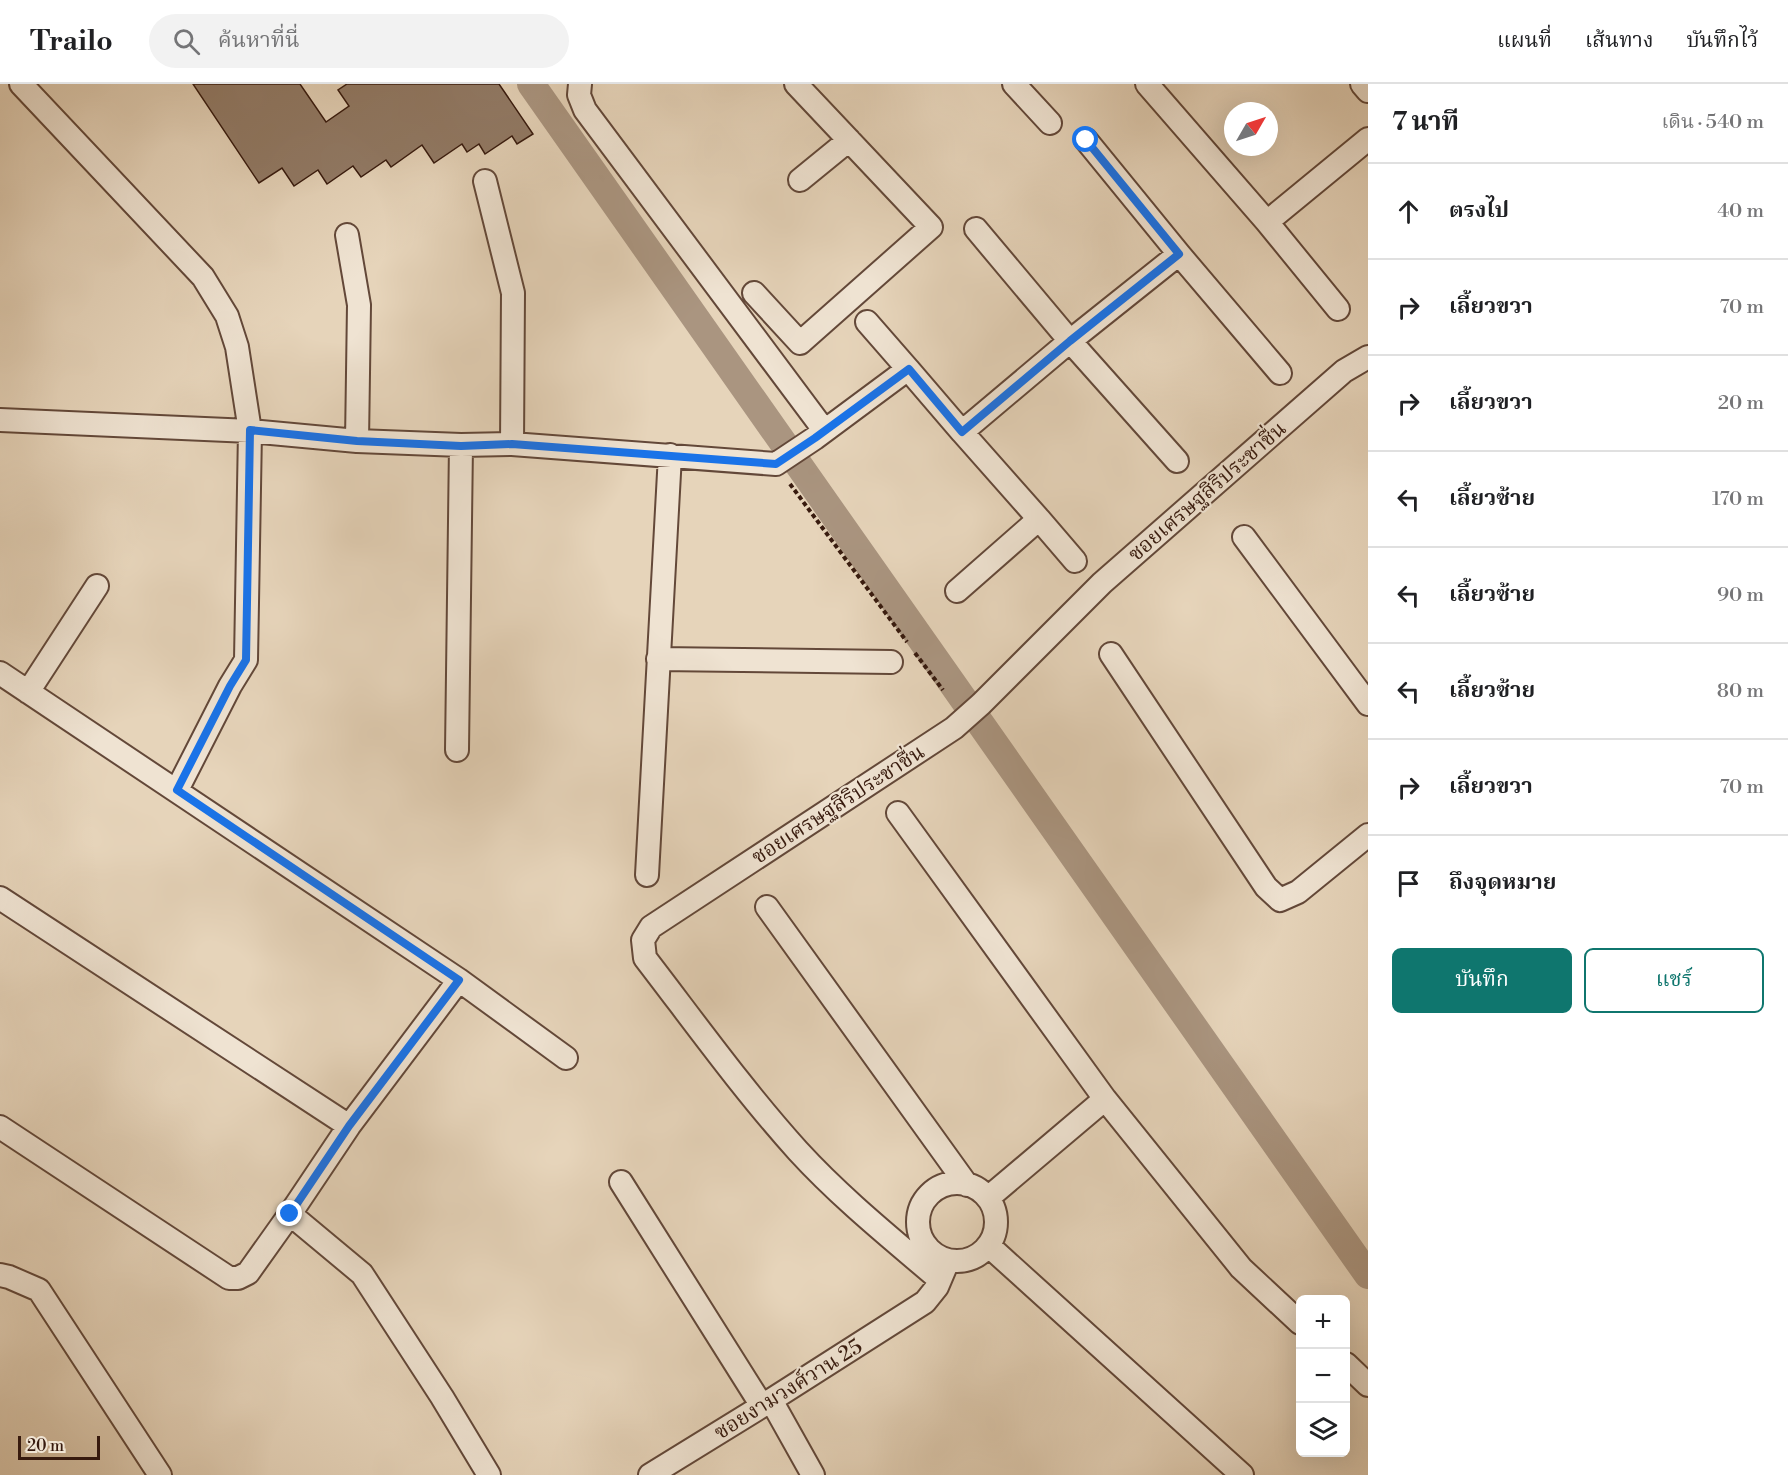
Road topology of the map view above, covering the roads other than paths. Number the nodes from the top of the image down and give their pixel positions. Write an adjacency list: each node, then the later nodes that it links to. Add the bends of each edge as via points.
1 (21, 84): 26 (street, via 203,277 227,316 237,347)
2 (580, 84): 28 (street, via 579,95 585,110)
3 (796, 84): 10 (street)
4 (1014, 84): 8 (street)
5 (1147, 84): 14 (street)
6 (1362, 84): 7 (street)
7 (1368, 92)
8 (1050, 123)
9 (1368, 139): 14 (street)
10 (849, 140): 12 (street); 18 (street, via 932,227 800,343)
11 (1086, 140): 17 (street)
12 (800, 180)
13 (485, 181): 30 (street, via 513,293)
14 (1267, 222): 19 (street)
15 (976, 230): 21 (street)
16 (347, 235): 29 (street, via 359,305)
17 (1179, 254): 21 (street); 24 (street)
18 (754, 293)
19 (1338, 309)
20 (867, 322): 23 (street)
21 (1070, 341): 27 (street); 33 (street)
22 (1368, 357): 62 (street, ซอยเศรษฐสิริประชาชื่น, via 1344,371 1102,583 954,728 651,927 643,940 645,958 799,1152 847,1199)
23 (909, 369): 27 (street); 28 (street)
24 (1280, 373)
25 (0, 420): 26 (street)
26 (250, 430): 29 (street); 46 (street, via 246,660)
27 (962, 432): 34 (street)
28 (816, 437): 32 (street, via 776,464)
29 (357, 441): 31 (street)
30 (512, 444): 31 (street); 32 (street)
31 (461, 446): 45 (street)
32 (670, 455): 40 (street)
33 (1176, 461)
34 (1039, 519): 36 (street); 38 (street)
35 (1244, 537): 44 (street)
36 (1075, 561)
37 (97, 586): 43 (street)
38 (957, 591)
39 (1111, 654): 48 (street, via 1266,887 1280,900 1298,892)
40 (658, 659): 41 (street); 49 (street)
41 (891, 662)
42 (0, 673): 43 (street)
43 (28, 692): 46 (street)
44 (1368, 704)
45 (457, 750)
46 (177, 790): 52 (street)
47 (898, 813): 54 (street)
48 (1368, 835)
49 (647, 875)
50 (0, 898): 55 (street)
51 (767, 908): 58 (street)
52 (459, 980): 53 (street); 55 (street)
53 (566, 1058)
54 (1105, 1100): 59 (street); 64 (street, via 1241,1268)
55 (349, 1126): 60 (street)
56 (0, 1127): 60 (street, via 229,1278 248,1273)
57 (621, 1182): 67 (street)
58 (967, 1185): 59 (street); 62 (street, via 942,1186 932,1192 919,1213 921,1238)
59 (988, 1198): 61 (street, via 996,1222)
60 (290, 1214): 69 (street, via 362,1274)
61 (989, 1246): 62 (street, via 981,1254); 72 (street)
62 (944, 1271): 67 (street, ซอยงามวงศ์วาน 25, via 925,1302)
63 (0, 1275): 68 (street, via 39,1290)
64 (1296, 1319)
65 (1350, 1368): 66 (street)
66 (1368, 1385)
67 (766, 1403): 70 (street, ซอยงามวงศ์วาน 25); 71 (street)
68 (160, 1475)
69 (489, 1475)
70 (650, 1475)
71 (813, 1475)
72 (1242, 1475)

